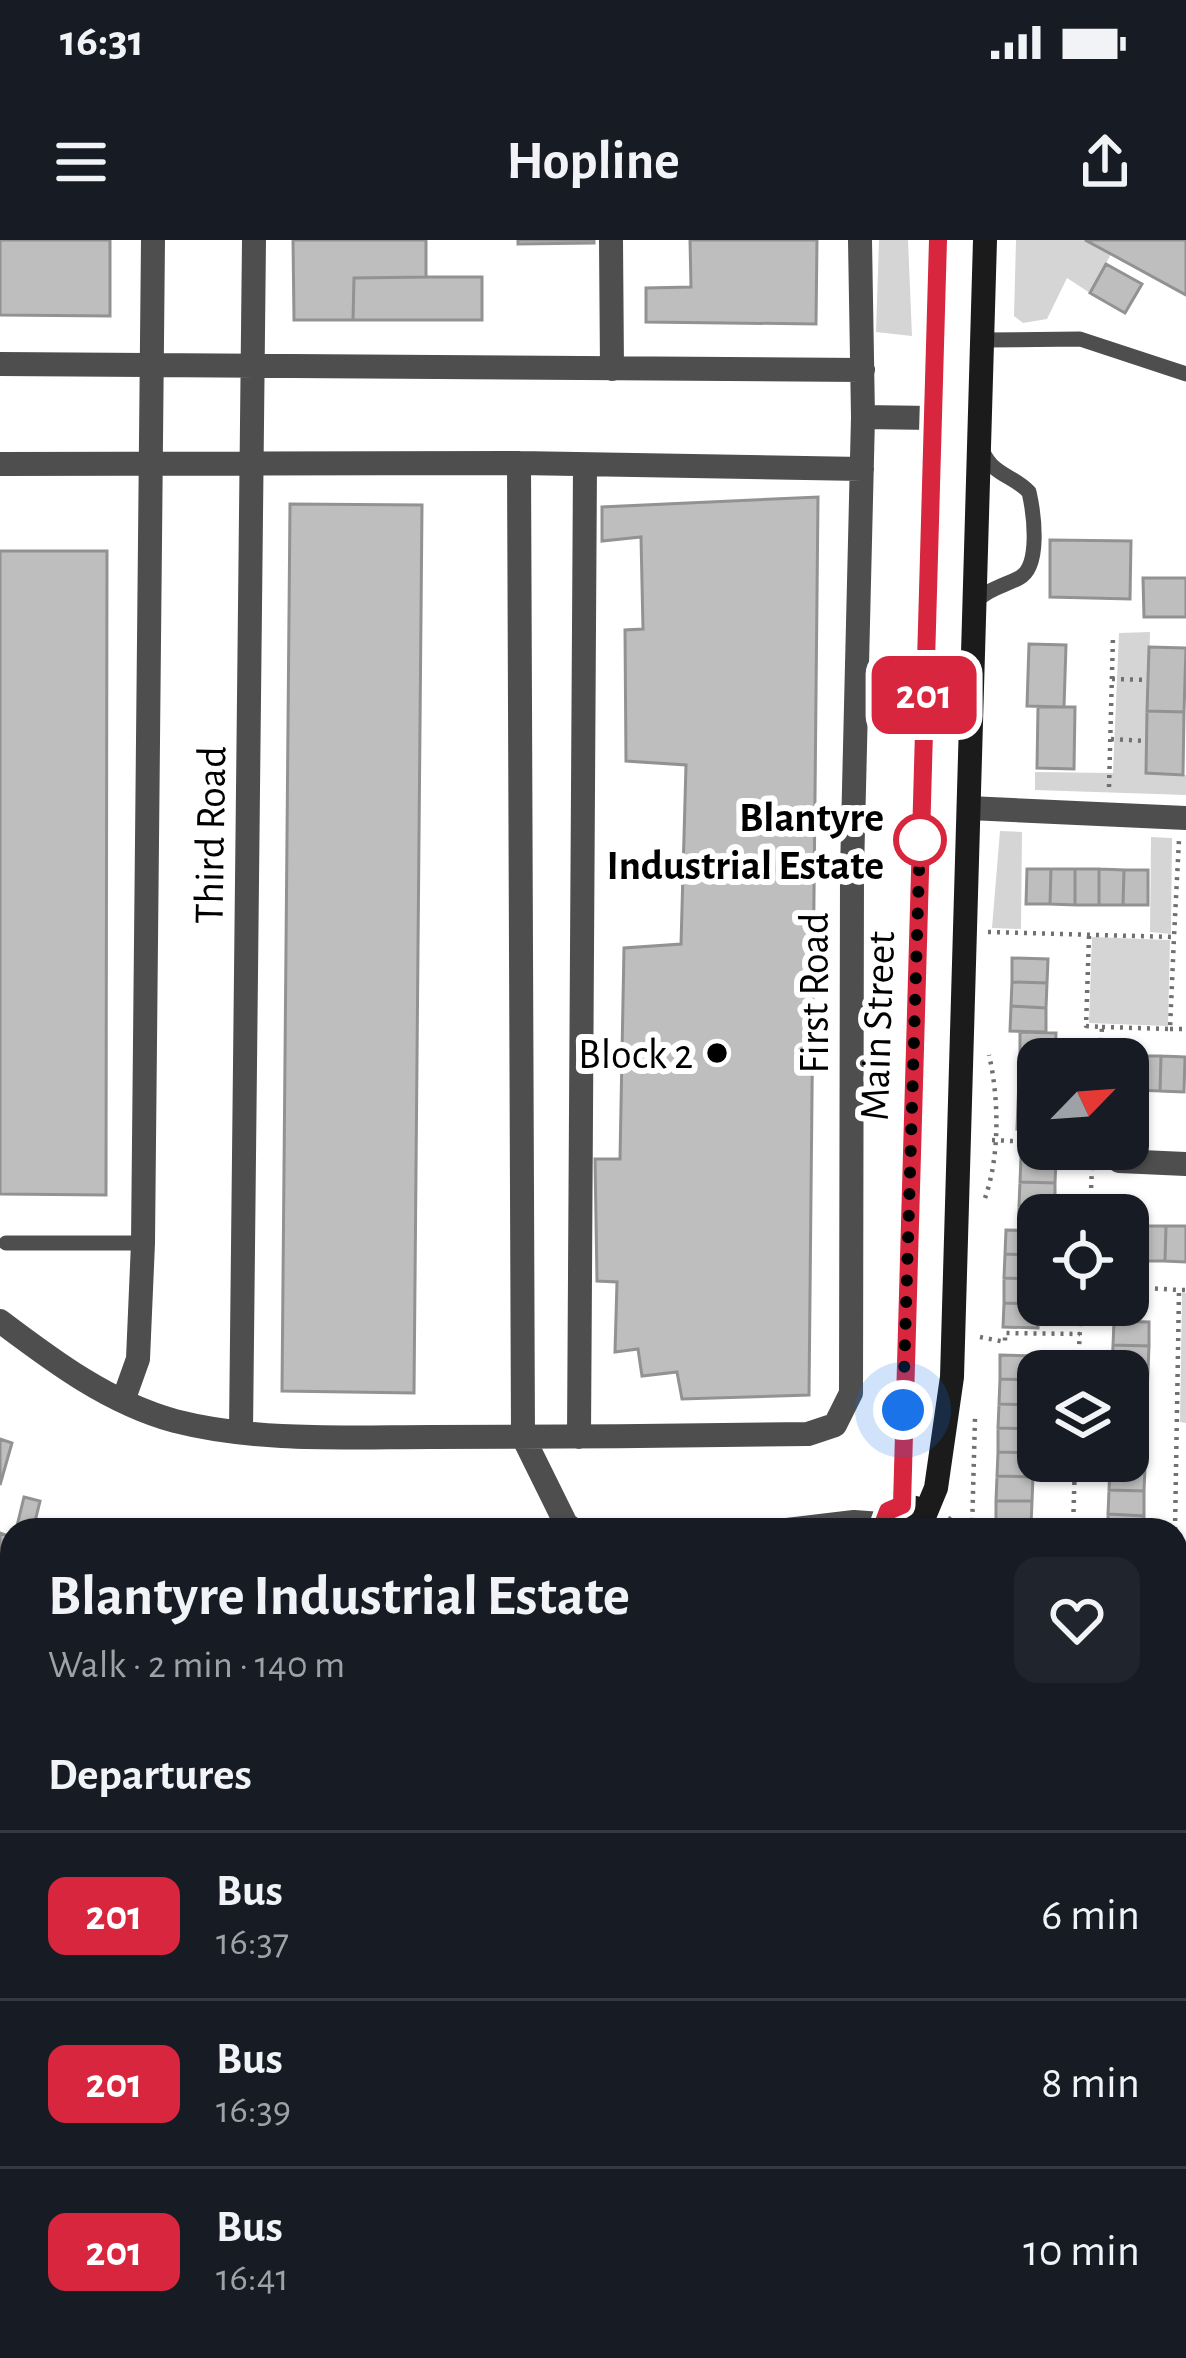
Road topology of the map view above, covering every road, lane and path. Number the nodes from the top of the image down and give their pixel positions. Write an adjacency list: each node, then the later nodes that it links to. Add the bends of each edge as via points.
1 (153, 240): 8 (street, Third Road)
2 (254, 240): 9 (street, Third Road)
3 (611, 240): 11 (street)
4 (860, 240): 12 (street, First Road)
5 (938, 240): 15 (main road, Main Street)
6 (985, 240): 7 (main road, Main Street)
7 (982, 340): 13 (lane, via 1080,339); 16 (main road, Main Street)
8 (152, 363): 9 (street); 10 (street); 20 (street, Third Road)
9 (253, 363): 11 (street); 19 (street, Third Road)
10 (0, 364)
11 (612, 369): 12 (street)
12 (863, 370): 14 (street, First Road)
13 (1186, 374)
14 (863, 417): 15 (street); 22 (street, First Road)
15 (933, 418): 59 (main road, Main Street, via 902,1454)
16 (980, 444): 23 (main road, Main Street); 23 (lane, via 998,475 1029,492 1031,564 1025,576)
17 (520, 463): 19 (street); 21 (street); 56 (street)
18 (0, 464): 20 (street)
19 (252, 464): 20 (street); 55 (street, Third Road)
20 (151, 465): 44 (street, Third Road)
21 (585, 466): 22 (street); 57 (street)
22 (862, 469): 57 (street, First Road, via 851,1393 835,1425 808,1434)
23 (975, 602): 29 (main road, Main Street)
24 (1113, 636): 25 (path)
25 (1112, 679): 26 (path); 27 (path)
26 (1148, 680)
27 (1110, 739): 28 (path); 30 (path)
28 (1147, 741)
29 (969, 808): 30 (street); 32 (main road, Main Street)
30 (1108, 815): 31 (street)
31 (1183, 818): 34 (path)
32 (964, 931): 33 (path); 50 (main road, Main Street)
33 (1089, 934): 34 (path); 35 (path, via 1086,1026)
34 (1174, 937): 36 (path)
35 (1102, 1027): 36 (path); 38 (path)
36 (1170, 1029): 37 (path)
37 (1186, 1029)
38 (1101, 1038)
39 (993, 1140): 40 (path)
40 (1017, 1141)
41 (1149, 1162): 42 (street)
42 (1186, 1164)
43 (6, 1243): 44 (lane)
44 (143, 1243): 52 (street, Third Road, via 138,1359)
45 (1149, 1288): 46 (path)
46 (1182, 1290): 53 (path)
47 (0, 1321): 52 (street)
48 (1080, 1326): 49 (path)
49 (1080, 1334): 50 (path, via 1005,1333 1005,1342); 51 (path)
50 (952, 1337): 59 (main road, Main Street, via 936,1488)
51 (1079, 1350)
52 (123, 1401): 55 (street)
53 (1177, 1426): 54 (path); 63 (path)
54 (1186, 1426)
55 (241, 1431): 56 (street)
56 (523, 1437): 57 (street); 60 (street)
57 (579, 1437)
58 (1075, 1482): 62 (path)
59 (917, 1517): 61 (main road, via 888,1511)
60 (563, 1518)
61 (885, 1518)
62 (1074, 1518)
63 (1175, 1518)

